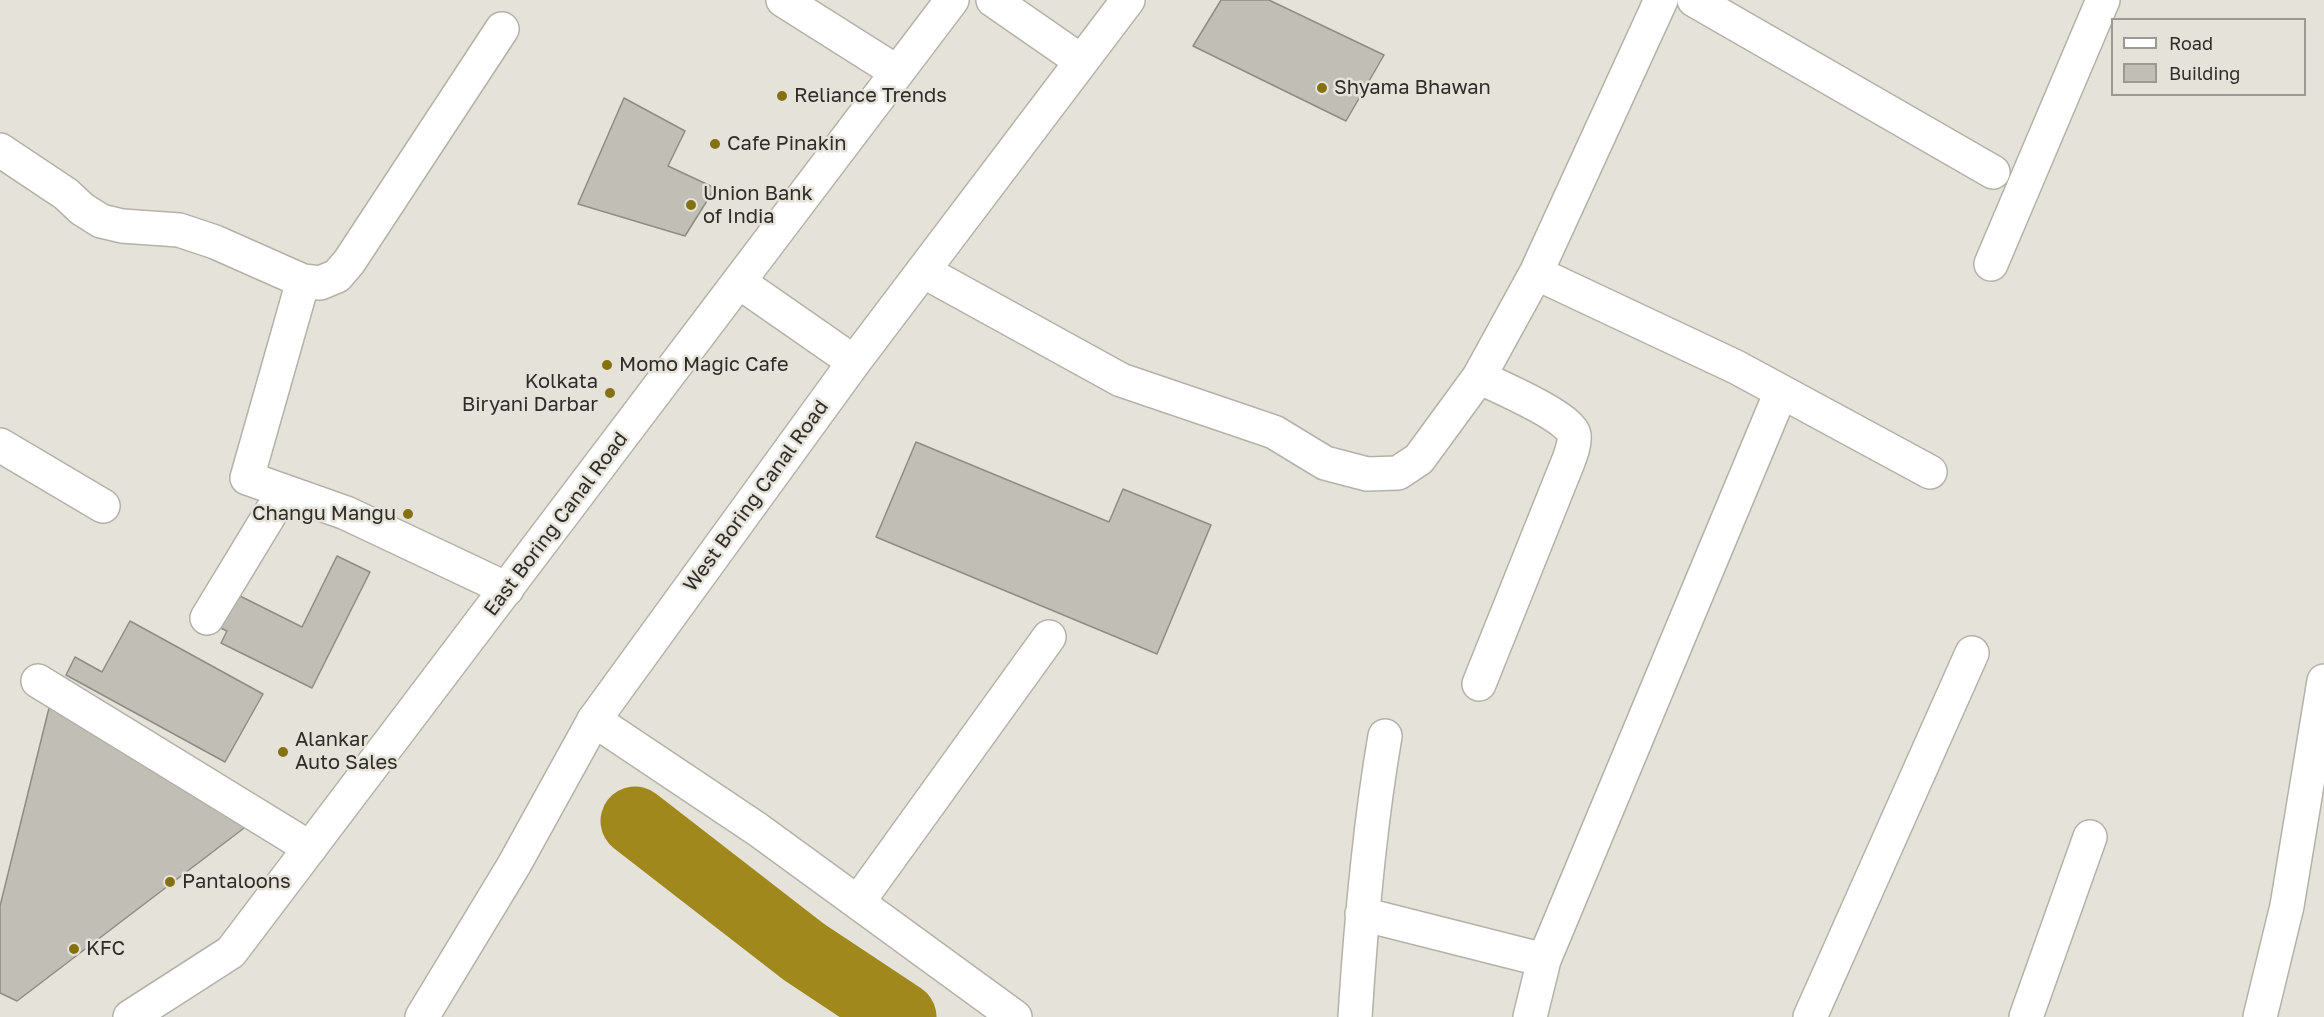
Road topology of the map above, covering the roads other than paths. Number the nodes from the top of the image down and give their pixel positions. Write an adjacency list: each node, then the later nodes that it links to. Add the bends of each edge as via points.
1 (783, 0): 10 (street)
2 (952, 0): 10 (street, East Boring Canal Road)
3 (993, 0): 9 (street)
4 (1128, 0): 9 (street, West Boring Canal Road)
5 (1661, 0): 15 (street)
6 (1694, 0): 12 (street)
7 (2103, 0): 13 (street)
8 (502, 29): 16 (street, via 349,262 337,276 320,283)
9 (1082, 61): 14 (street, West Boring Canal Road)
10 (897, 72): 17 (street, East Boring Canal Road)
11 (0, 150): 16 (street, via 101,221 179,230)
12 (1993, 172)
13 (1991, 264)
14 (923, 271): 18 (street, West Boring Canal Road); 19 (street, via 1121,380 1274,432 1325,463 1367,474 1398,473 1419,459)
15 (1536, 273): 19 (street); 20 (street)
16 (303, 281): 23 (street, via 247,478)
17 (739, 282): 18 (street); 25 (street, East Boring Canal Road)
18 (854, 362): 32 (street, West Boring Canal Road)
19 (1479, 377): 31 (street, via 1557,416 1574,435 1568,462)
20 (1781, 392): 22 (street); 38 (street)
21 (0, 445): 24 (street)
22 (1930, 472)
23 (284, 491): 25 (street, via 346,513); 26 (street)
24 (103, 506)
25 (507, 589): 35 (street, East Boring Canal Road)
26 (207, 618)
27 (1049, 637): 36 (street)
28 (1972, 653): 44 (street)
29 (38, 681): 35 (street)
30 (2324, 681): 46 (street, via 2288,906)
31 (1479, 684)
32 (594, 720): 36 (street); 40 (street, West Boring Canal Road, via 514,865)
33 (1385, 736): 37 (street)
34 (2090, 837): 45 (street)
35 (310, 848): 39 (street, East Boring Canal Road, via 231,952)
36 (858, 902): 41 (street)
37 (1362, 914): 38 (street); 42 (street)
38 (1544, 960): 43 (street)
39 (130, 1017)
40 (422, 1017)
41 (1015, 1017)
42 (1355, 1017)
43 (1530, 1017)
44 (1810, 1017)
45 (2026, 1017)
46 (2260, 1017)

